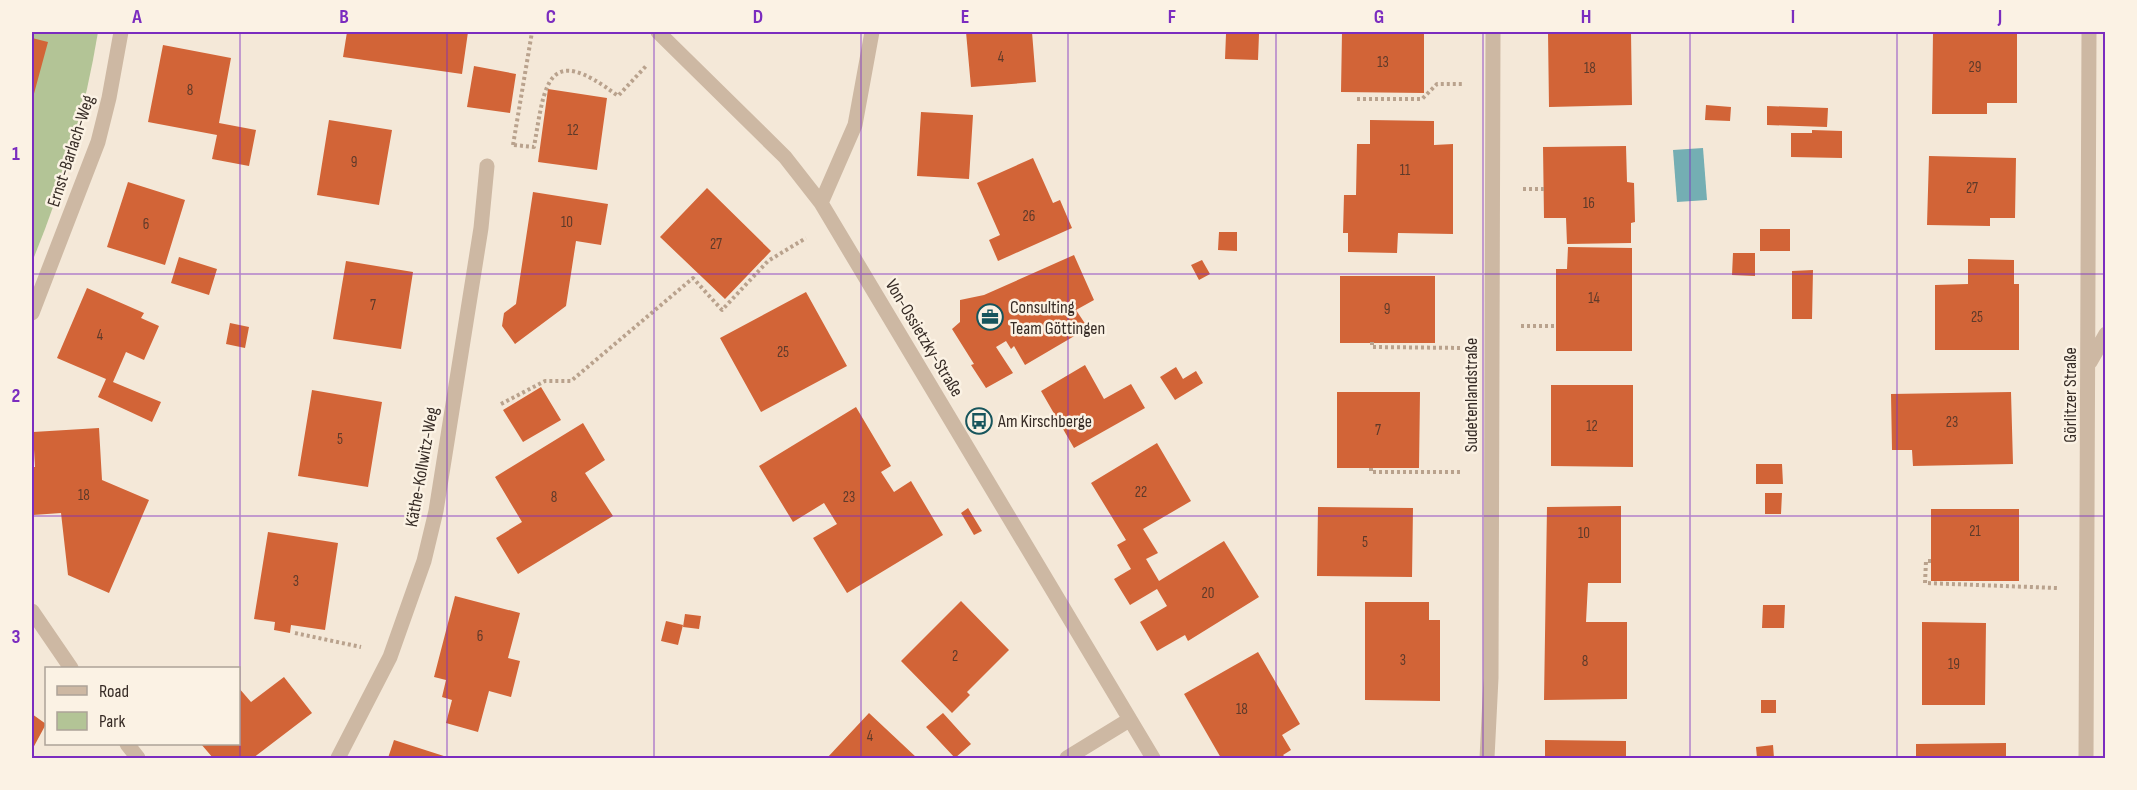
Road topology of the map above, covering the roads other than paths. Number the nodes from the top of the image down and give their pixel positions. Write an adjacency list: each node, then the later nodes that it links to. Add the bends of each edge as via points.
1 (121, 32): 8 (street, Ernst-Barlach-Weg, via 98,142)
2 (658, 32): 7 (street, Von-Ossietzky-Straße, via 785,157)
3 (872, 32): 7 (street, via 855,125)
4 (1493, 32): 19 (street, Sudetenlandstraße, via 1491,678)
5 (2089, 32): 10 (street, Görlitzer Straße)
6 (487, 166): 16 (street, Käthe-Kollwitz-Weg, via 481,228 436,512 410,608 390,657)
7 (821, 203): 13 (street, Von-Ossietzky-Straße)
8 (32, 313)
9 (2106, 334): 10 (street)
10 (2090, 362): 20 (street, Görlitzer Straße)
11 (32, 611): 12 (street)
12 (70, 667)
13 (1130, 720): 17 (street); 18 (street, Von-Ossietzky-Straße)
14 (128, 745): 15 (street)
15 (138, 759)
16 (338, 759)
17 (1067, 759)
18 (1153, 759)
19 (1487, 759)
20 (2086, 759)

